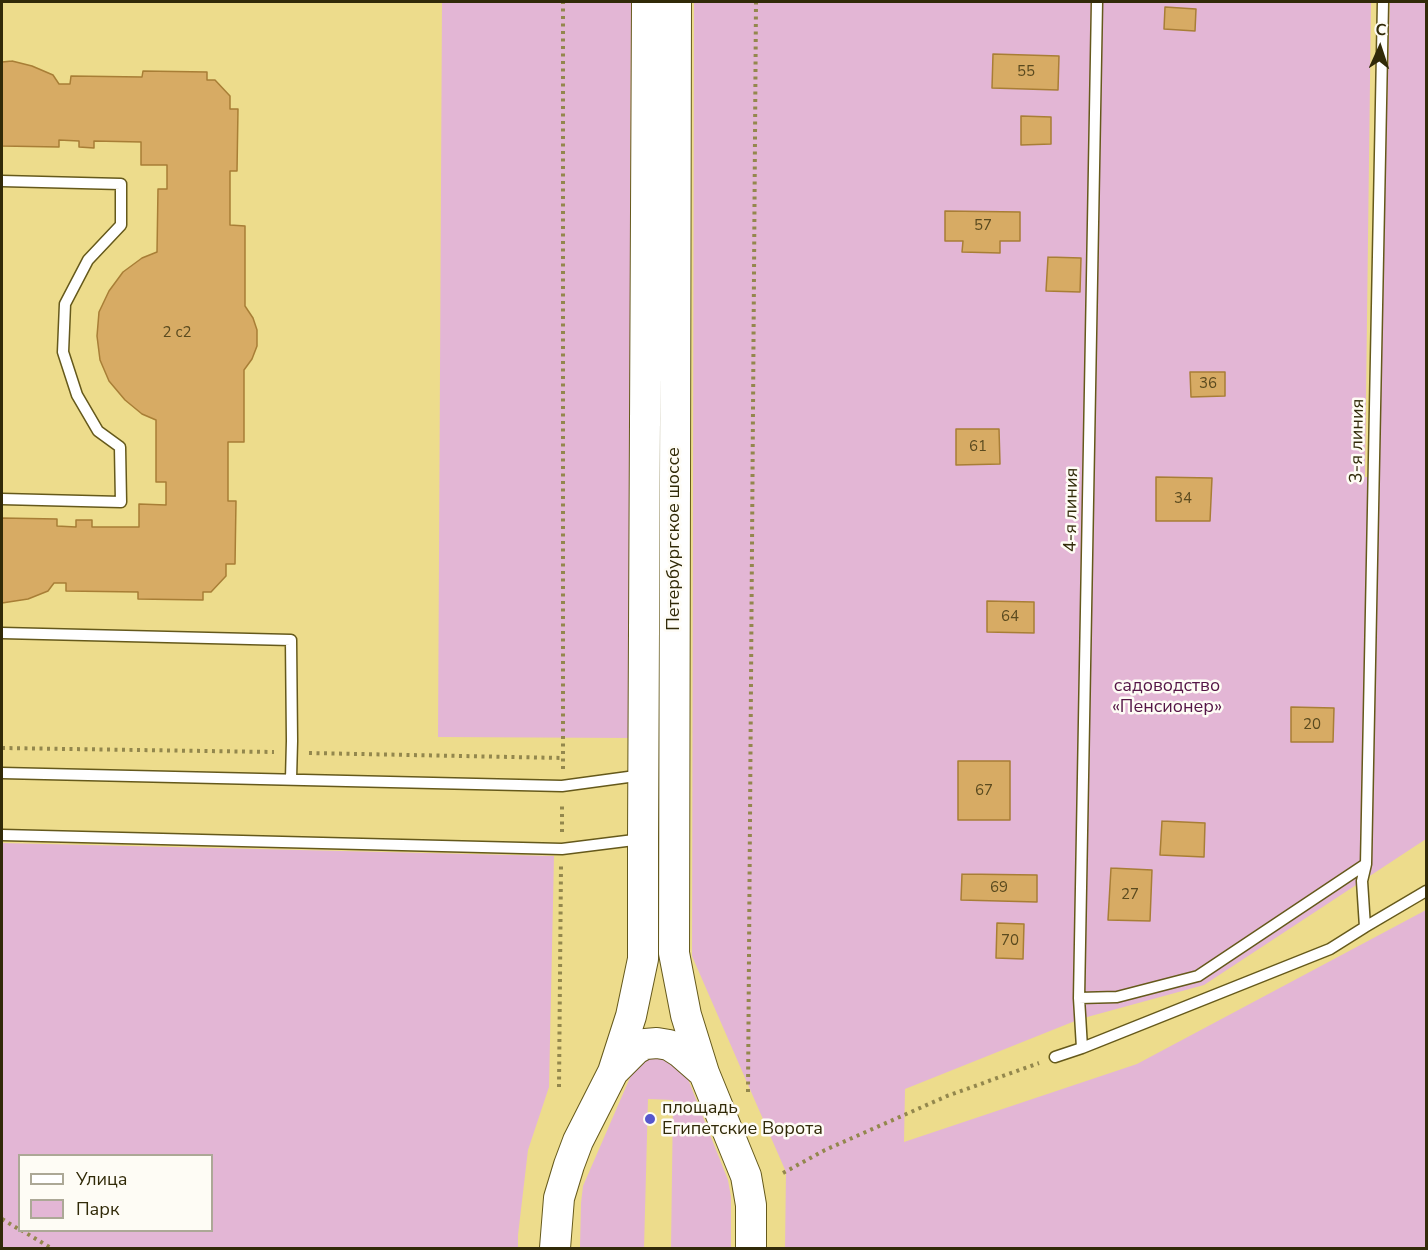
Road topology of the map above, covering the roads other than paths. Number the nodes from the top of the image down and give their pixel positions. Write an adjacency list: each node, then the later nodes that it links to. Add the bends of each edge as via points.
1 (647, 2): 9 (main road, Петербургское шоссе)
2 (676, 2): 20 (main road, Петербургское шоссе, via 674,953 686,1015)
3 (1097, 2): 16 (lane, 4-я линия)
4 (1383, 2): 13 (lane, 3-я линия)
5 (2, 181): 6 (lane, via 121,184 121,225 88,260 65,304 63,352 77,395 98,431 120,447 121,502)
6 (2, 499)
7 (2, 633): 10 (lane, via 291,640)
8 (2, 773): 10 (lane)
9 (643, 775): 10 (lane, via 562,786); 12 (main road, Петербургское шоссе)
10 (291, 779)
11 (2, 835): 12 (lane, via 562,849)
12 (643, 838): 19 (main road, Петербургское шоссе, via 643,959 631,1016)
13 (1366, 864): 15 (lane, 3-я линия, via 1362,881); 16 (lane, via 1198,976 1117,997)
14 (1426, 891): 15 (lane)
15 (1365, 927): 17 (lane, via 1330,949)
16 (1079, 998): 17 (lane, 4-я линия)
17 (1082, 1048): 18 (lane)
18 (1055, 1057)
19 (613, 1072): 20 (main road, via 636,1049 657,1043 680,1052); 21 (main road, via 569,1165 559,1198)
20 (704, 1073): 22 (main road, via 746,1176 751,1204)
21 (555, 1248)
22 (751, 1248)

